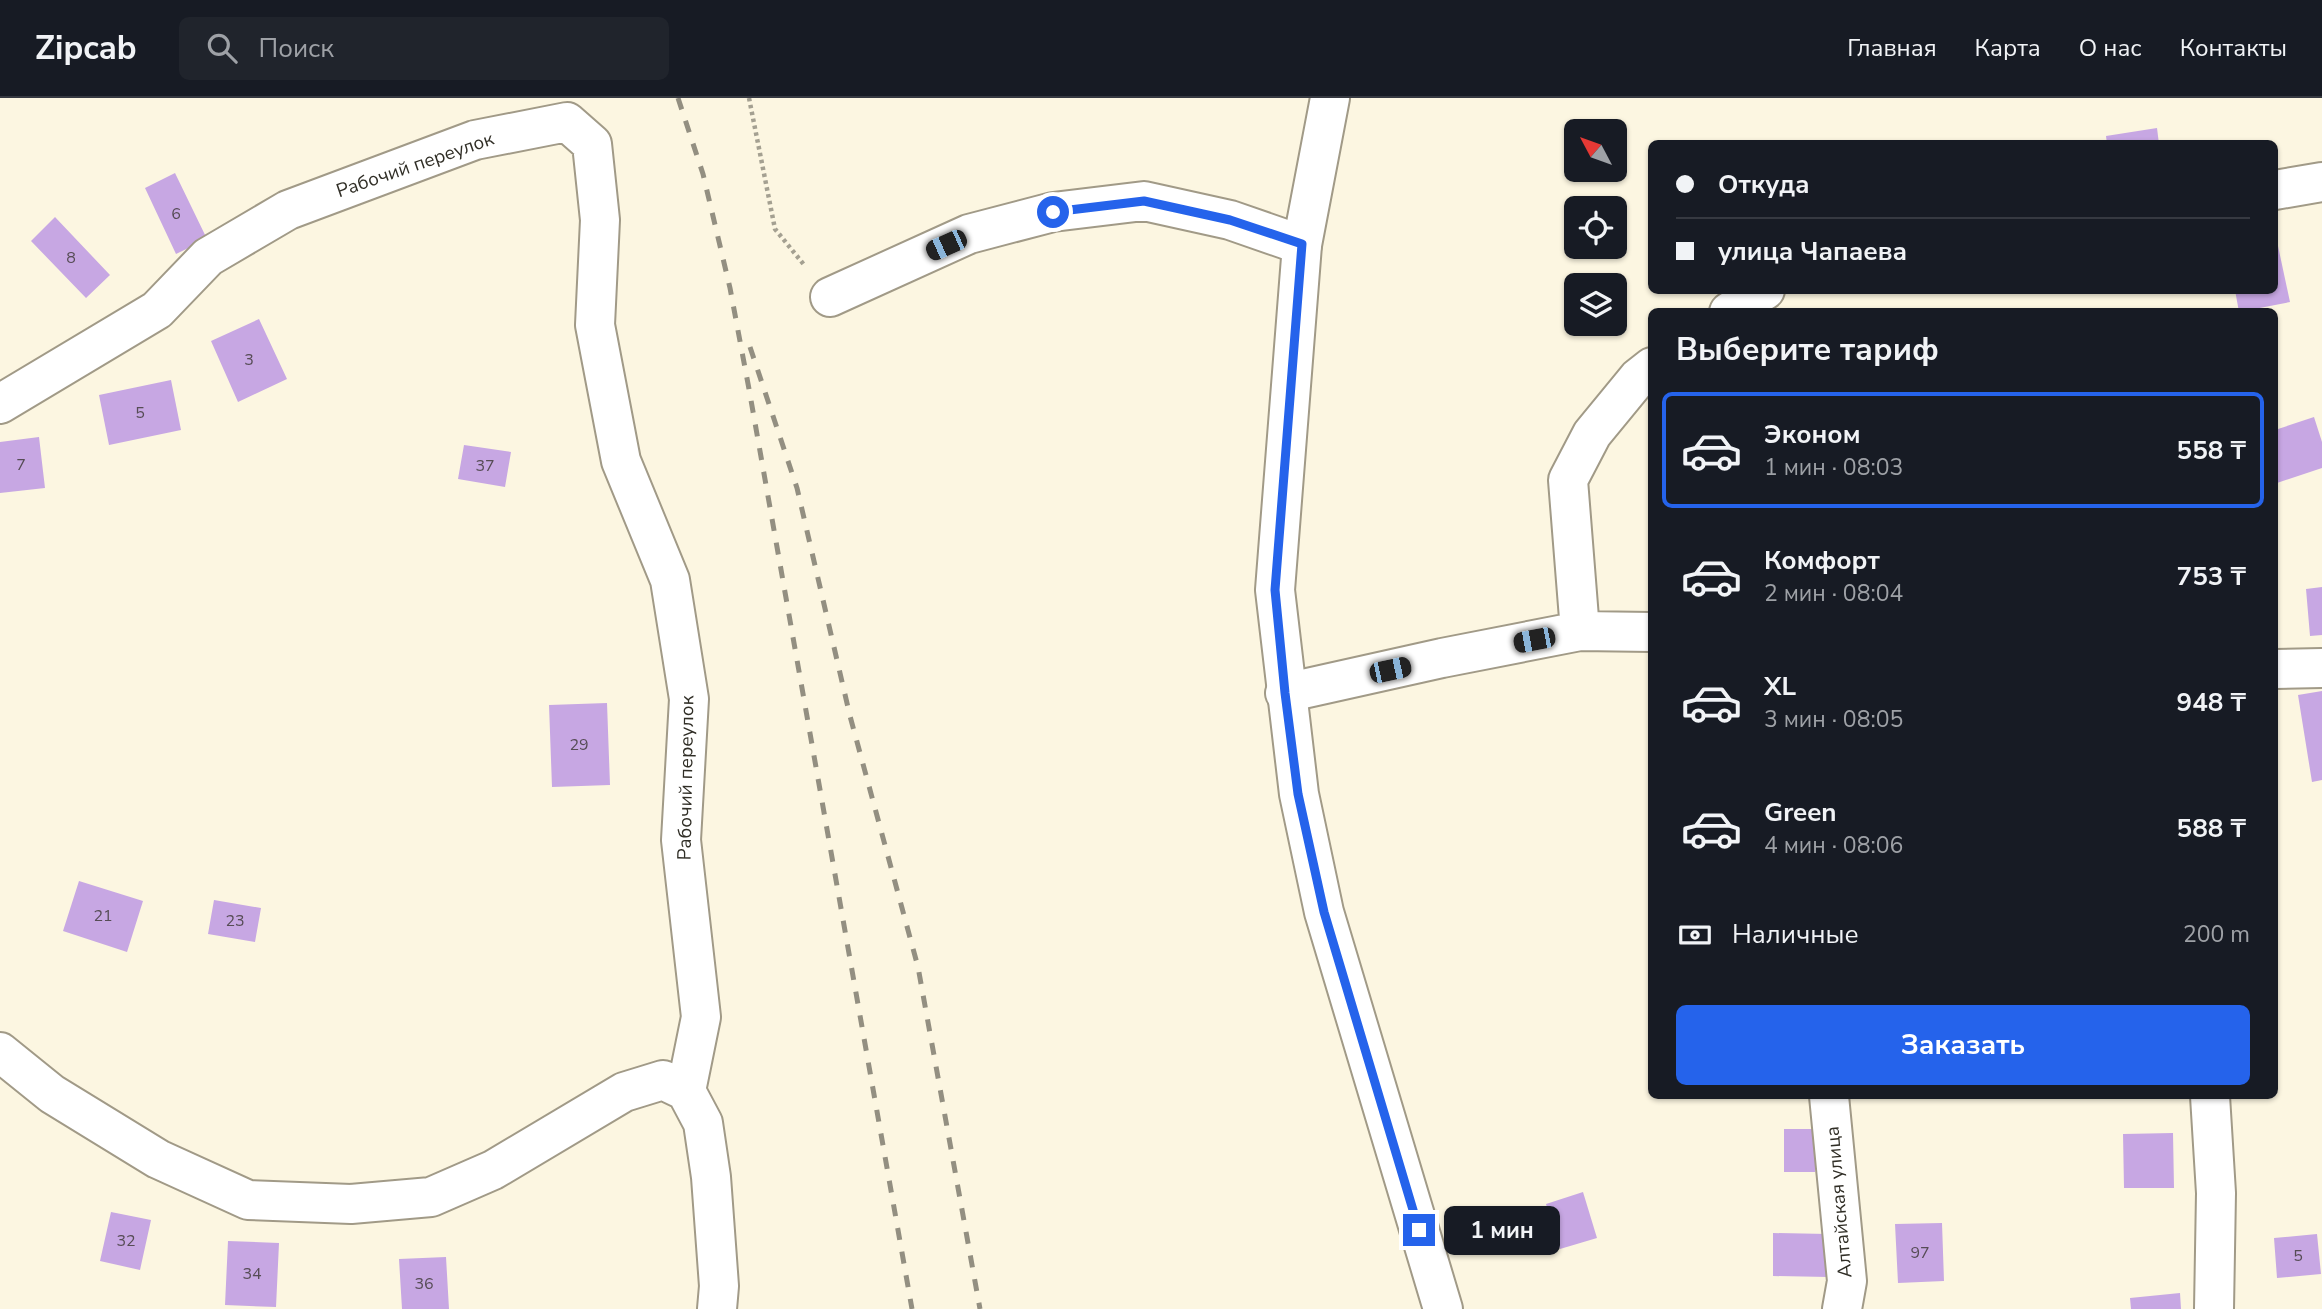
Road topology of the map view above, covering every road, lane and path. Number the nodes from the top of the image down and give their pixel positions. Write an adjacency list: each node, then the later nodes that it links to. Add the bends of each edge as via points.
1 (749, 98): 7 (path, via 775,229)
2 (1331, 98): 5 (street)
3 (2322, 181): 4 (street)
4 (2278, 189)
5 (1302, 244): 7 (street, via 1230,220 1144,201 1053,212 969,234); 15 (street, via 1275,590)
6 (1758, 294): 8 (street)
7 (830, 297)
8 (1736, 308)
9 (1648, 371): 11 (street, via 1592,434 1568,480)
10 (0, 404): 17 (street, Рабочий переулок, via 157,310 208,257 288,210 475,140 567,122 592,144 600,220 595,325 621,461 670,580 689,699 681,840 701,1017)
11 (1580, 631): 12 (street); 15 (street)
12 (1648, 632)
13 (2322, 668): 14 (street)
14 (2278, 669)
15 (1285, 693): 21 (street, via 1298,794 1324,912)
16 (0, 1052): 17 (street, via 52,1094 158,1159 248,1200 351,1204 431,1197 493,1170 624,1092 663,1080)
17 (686, 1091): 20 (street, via 703,1123 711,1177)
18 (1829, 1099): 22 (street, Алтайская улица, via 1847,1281)
19 (2210, 1099): 23 (street, via 2216,1193)
20 (717, 1309)
21 (1443, 1309)
22 (1842, 1309)
23 (2214, 1309)

